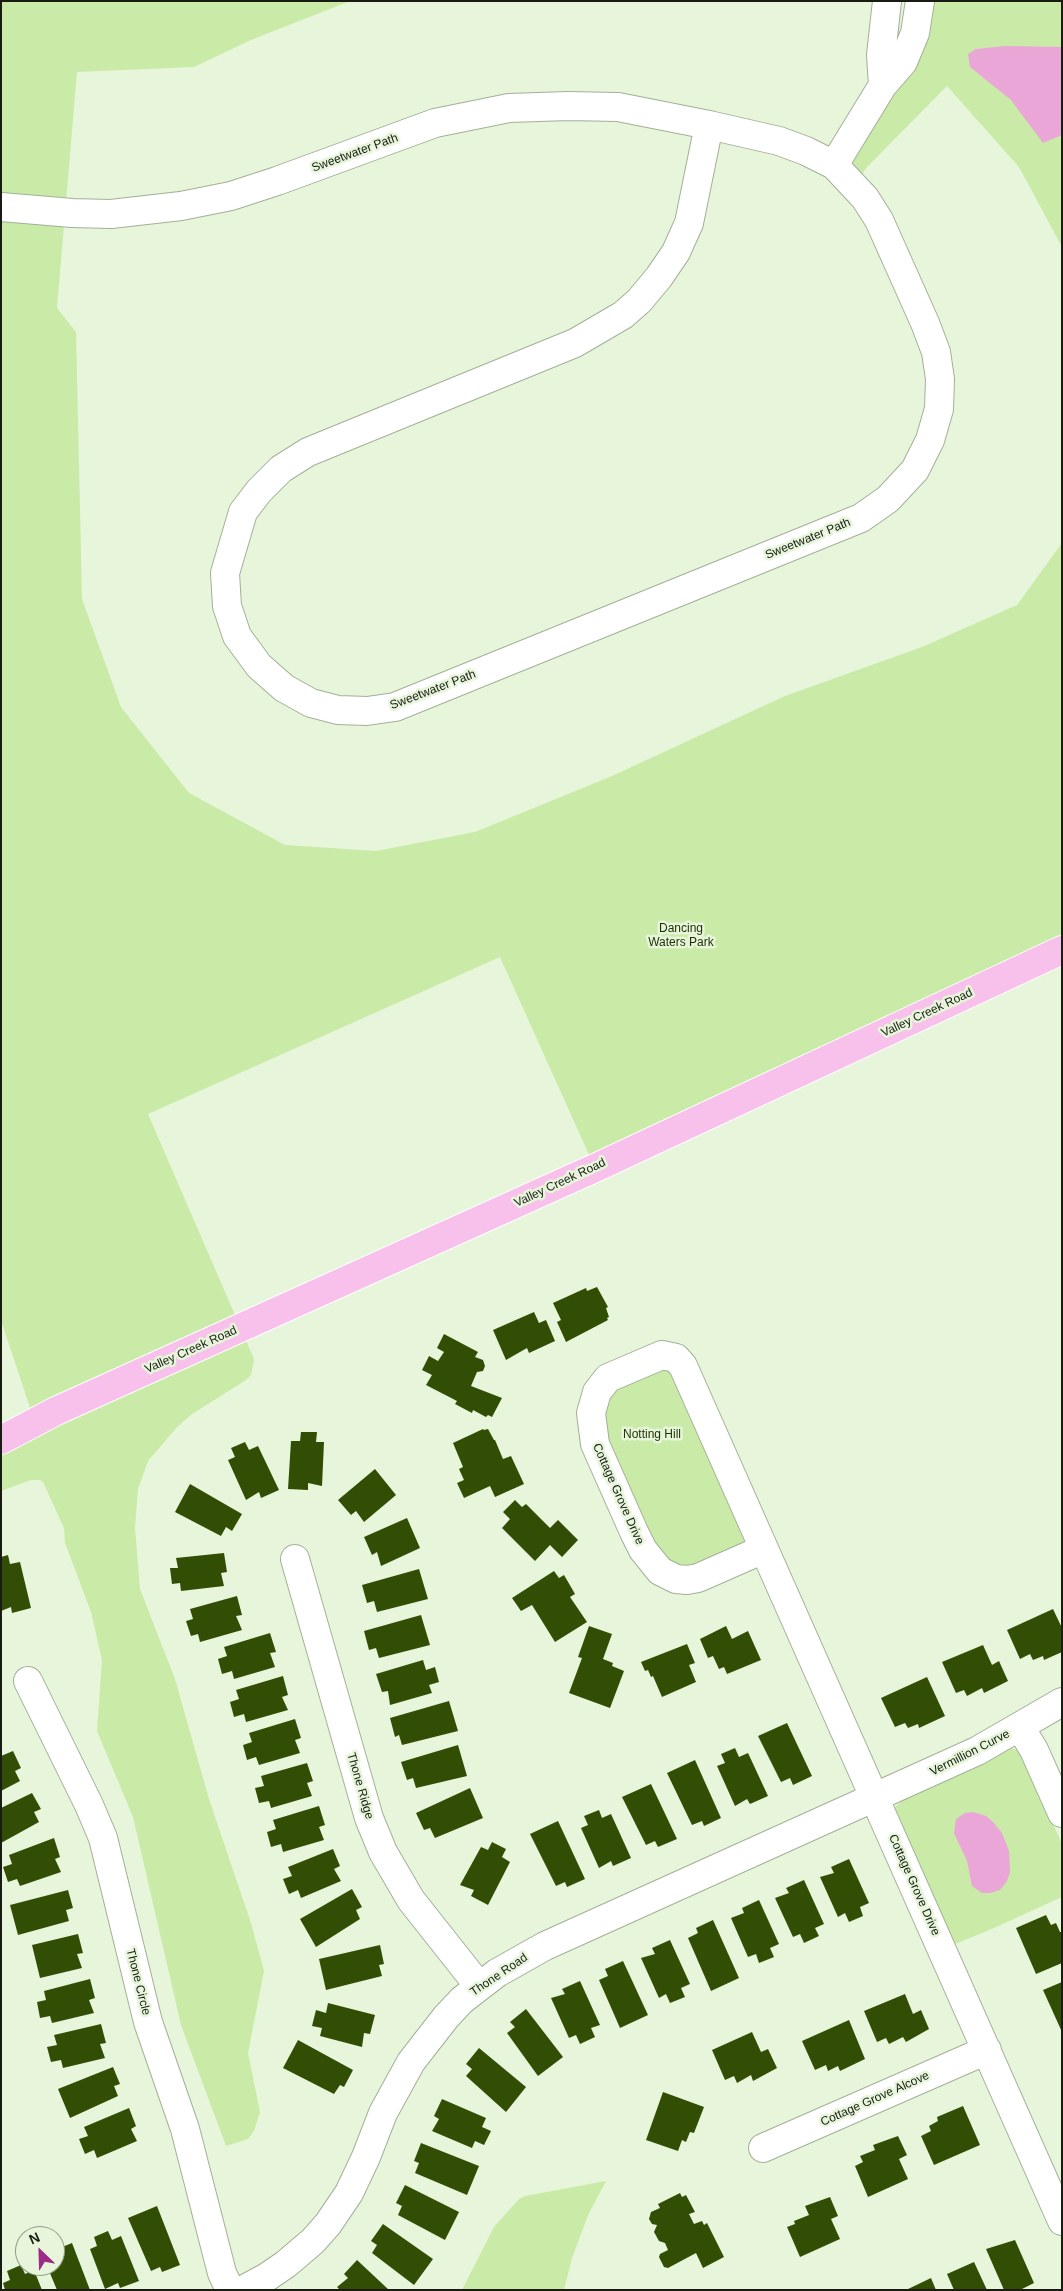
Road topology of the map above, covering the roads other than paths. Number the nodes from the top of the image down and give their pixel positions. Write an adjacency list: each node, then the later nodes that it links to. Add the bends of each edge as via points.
1 (887, 1): 3 (street, via 881,55)
2 (920, 1): 3 (street, via 915,34 903,62)
3 (883, 85): 5 (street)
4 (709, 125): 5 (street, Sweetwater Path, via 778,141); 5 (street, Sweetwater Path, via 683,238 659,277 623,315 575,343 308,452 281,468 242,512 225,573 227,606 237,636 259,666 284,688 311,703 338,710 367,711 395,706 861,518 888,499 915,470 930,440 939,409 940,379 936,352 879,220 865,198); 6 (street, Sweetwater Path, via 618,107 509,108 435,124 231,196 181,206 111,214)
5 (834, 164)
6 (1, 207)
7 (1062, 950): 8 (main road, Valley Creek Road, via 595,1168)
8 (56, 1410): 9 (main road, Valley Creek Road); 10 (main road, Valley Creek Road)
9 (1, 1427)
10 (1, 1440)
11 (764, 1549): 11 (street, Cottage Grove Drive, via 680,1361 667,1355 656,1356 608,1378 598,1392 591,1413 595,1444 640,1544 660,1571 676,1579 698,1578); 16 (street, Cottage Grove Drive)
12 (295, 1559): 18 (street, Thone Ridge, via 369,1818 383,1852 411,1900)
13 (28, 1682): 22 (street, Thone Circle, via 103,1838 148,2022 185,2129 220,2265)
14 (1062, 1702): 15 (street, Vermillion Curve)
15 (1020, 1727): 16 (street, Vermillion Curve); 17 (street)
16 (875, 1799): 18 (street, Thone Road, via 531,1953); 19 (street, Cottage Grove Drive)
17 (1062, 1813)
18 (479, 1986): 23 (street, Thone Road, via 446,2017 410,2062 383,2113 352,2187 328,2224 286,2264)
19 (987, 2050): 20 (street, Cottage Grove Alcove); 21 (street, Cottage Grove Drive)
20 (763, 2148)
21 (1062, 2222)
22 (230, 2290)
23 (243, 2290)

